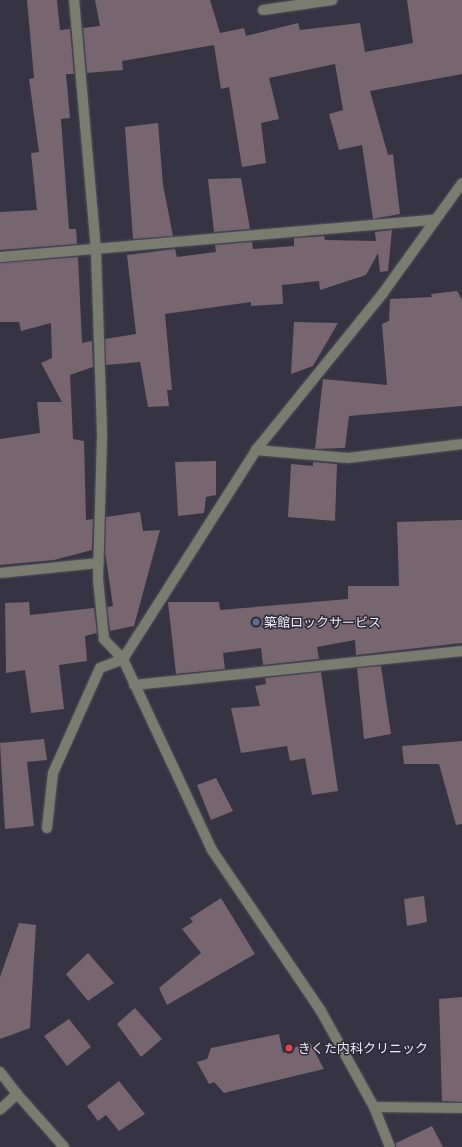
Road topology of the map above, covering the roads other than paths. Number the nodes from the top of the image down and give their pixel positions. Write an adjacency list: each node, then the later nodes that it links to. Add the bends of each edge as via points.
1 (74, 0): 6 (street)
2 (332, 0): 3 (street)
3 (263, 10)
4 (462, 183): 5 (street)
5 (434, 220): 6 (street); 9 (street, via 383,293)
6 (96, 250): 7 (street); 10 (street, via 102,432)
7 (0, 257)
8 (462, 444): 9 (street, via 348,458)
9 (256, 450): 13 (street)
10 (98, 563): 11 (street); 13 (street, via 104,639)
11 (0, 573)
12 (462, 651): 14 (street)
13 (123, 659): 14 (street); 15 (street, via 100,668 62,752 53,773)
14 (134, 685): 18 (street, via 212,850 321,1012)
15 (47, 828)
16 (0, 1072): 17 (street)
17 (17, 1094): 20 (street); 21 (street)
18 (374, 1107): 19 (street); 22 (street)
19 (462, 1108)
20 (0, 1110)
21 (64, 1147)
22 (390, 1147)

